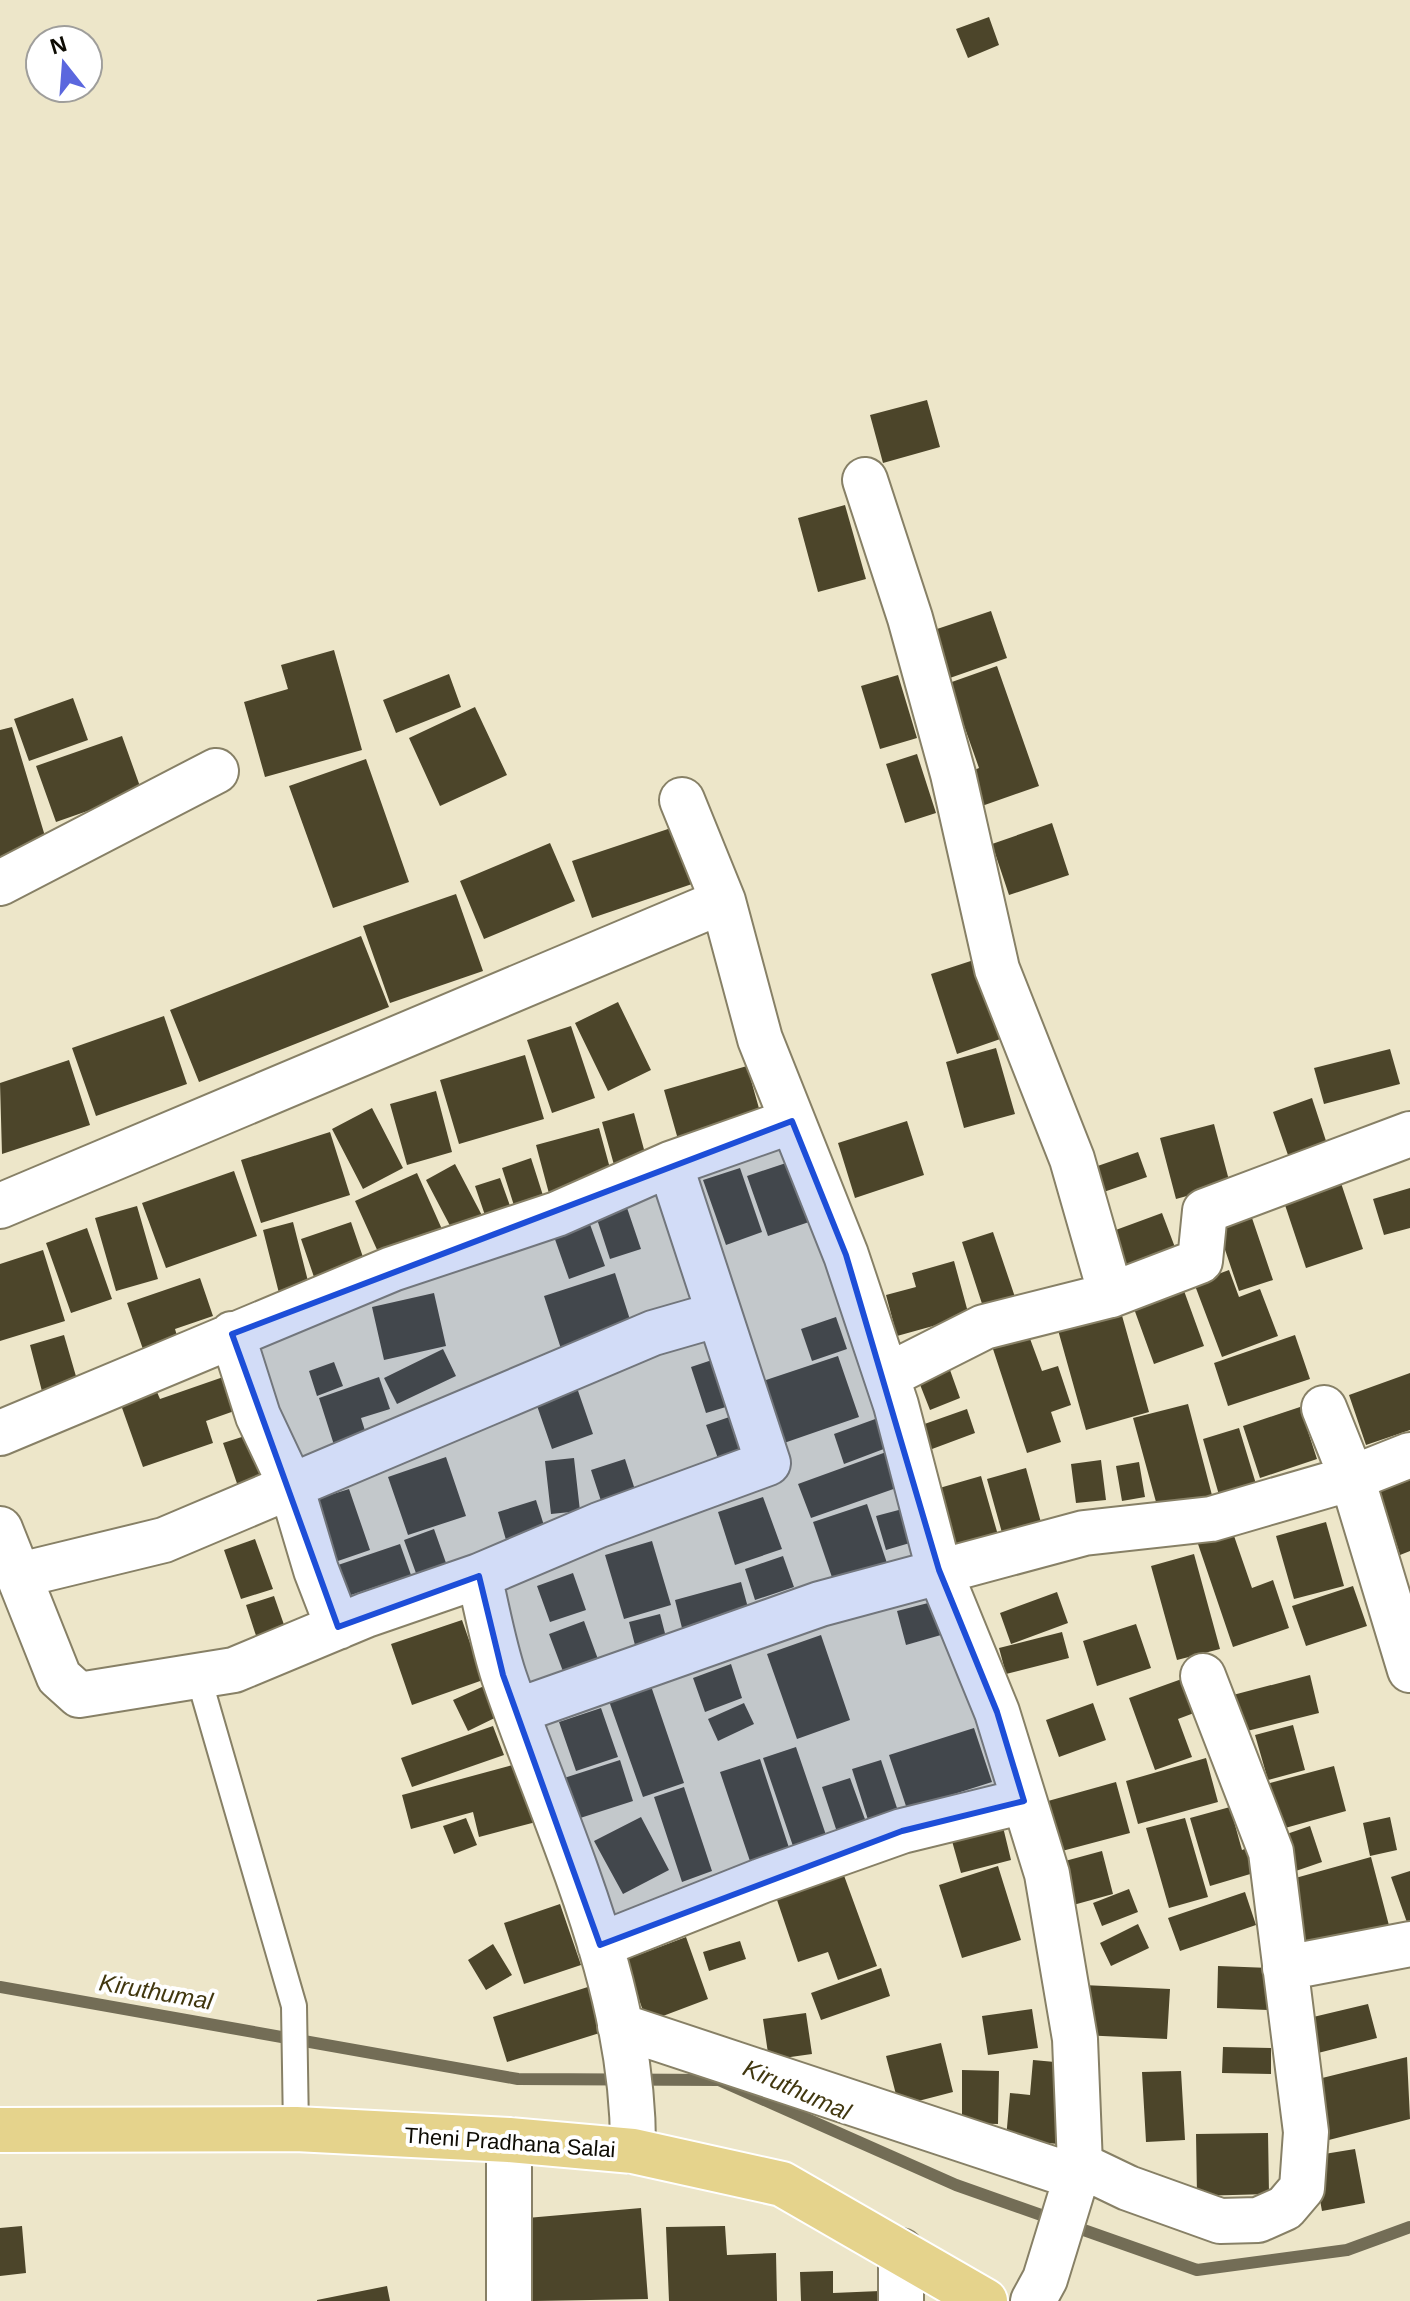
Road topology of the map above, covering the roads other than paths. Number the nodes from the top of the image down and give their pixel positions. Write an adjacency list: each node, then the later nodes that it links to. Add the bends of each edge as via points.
1 (865, 480): 10 (street, via 949,760 997,969 1072,1159)
2 (216, 771): 4 (street)
3 (682, 800): 5 (street)
4 (0, 883)
5 (723, 901): 6 (street, via 760,1039); 9 (street)
6 (792, 1121): 8 (street); 13 (street)
7 (1410, 1134): 10 (street, via 1205,1211 1200,1261)
8 (670, 1164): 11 (street); 12 (street, via 557,1214 392,1269)
9 (0, 1206)
10 (1111, 1295): 13 (street, via 984,1327)
11 (719, 1314): 18 (street, via 653,1333); 22 (street, via 768,1463)
12 (232, 1334): 15 (street); 18 (street, via 258,1416)
13 (887, 1376): 20 (street)
14 (1324, 1408): 17 (street)
15 (0, 1433)
16 (1410, 1455): 17 (street)
17 (1352, 1478): 20 (street, via 1211,1519 1084,1533); 24 (street)
18 (291, 1486): 21 (street, via 164,1540); 23 (street)
19 (0, 1529): 21 (street)
20 (939, 1570): 27 (street, via 820,1604); 28 (street, via 997,1712)
21 (20, 1575): 25 (street, via 59,1677 79,1695)
22 (479, 1576): 23 (street); 27 (street)
23 (338, 1627): 25 (street, via 234,1670)
24 (1410, 1670)
25 (198, 1675): 33 (lane, via 294,2006)
26 (1203, 1676): 31 (street, via 1271,1852)
27 (517, 1711): 30 (street)
28 (1024, 1801): 30 (street, via 902,1831); 37 (street, via 1047,1874 1075,2039)
29 (1410, 1944): 31 (street)
30 (600, 1945): 32 (street)
31 (1285, 1968): 37 (street, via 1306,2132 1302,2188 1285,2208 1258,2220 1220,2221 1128,2188)
32 (623, 2036): 36 (street, via 634,2108); 37 (street)
33 (296, 2110): 34 (main road, Theni Pradhana Salai); 35 (main road, Theni Pradhana Salai)
34 (0, 2130)
35 (509, 2140): 36 (main road, Theni Pradhana Salai); 40 (street)
36 (633, 2151): 38 (main road, Theni Pradhana Salai, via 782,2184)
37 (1075, 2181): 39 (street)
38 (901, 2251): 41 (street); 42 (main road, Theni Pradhana Salai)
39 (1039, 2290)
40 (509, 2301)
41 (901, 2301)
42 (985, 2301)

